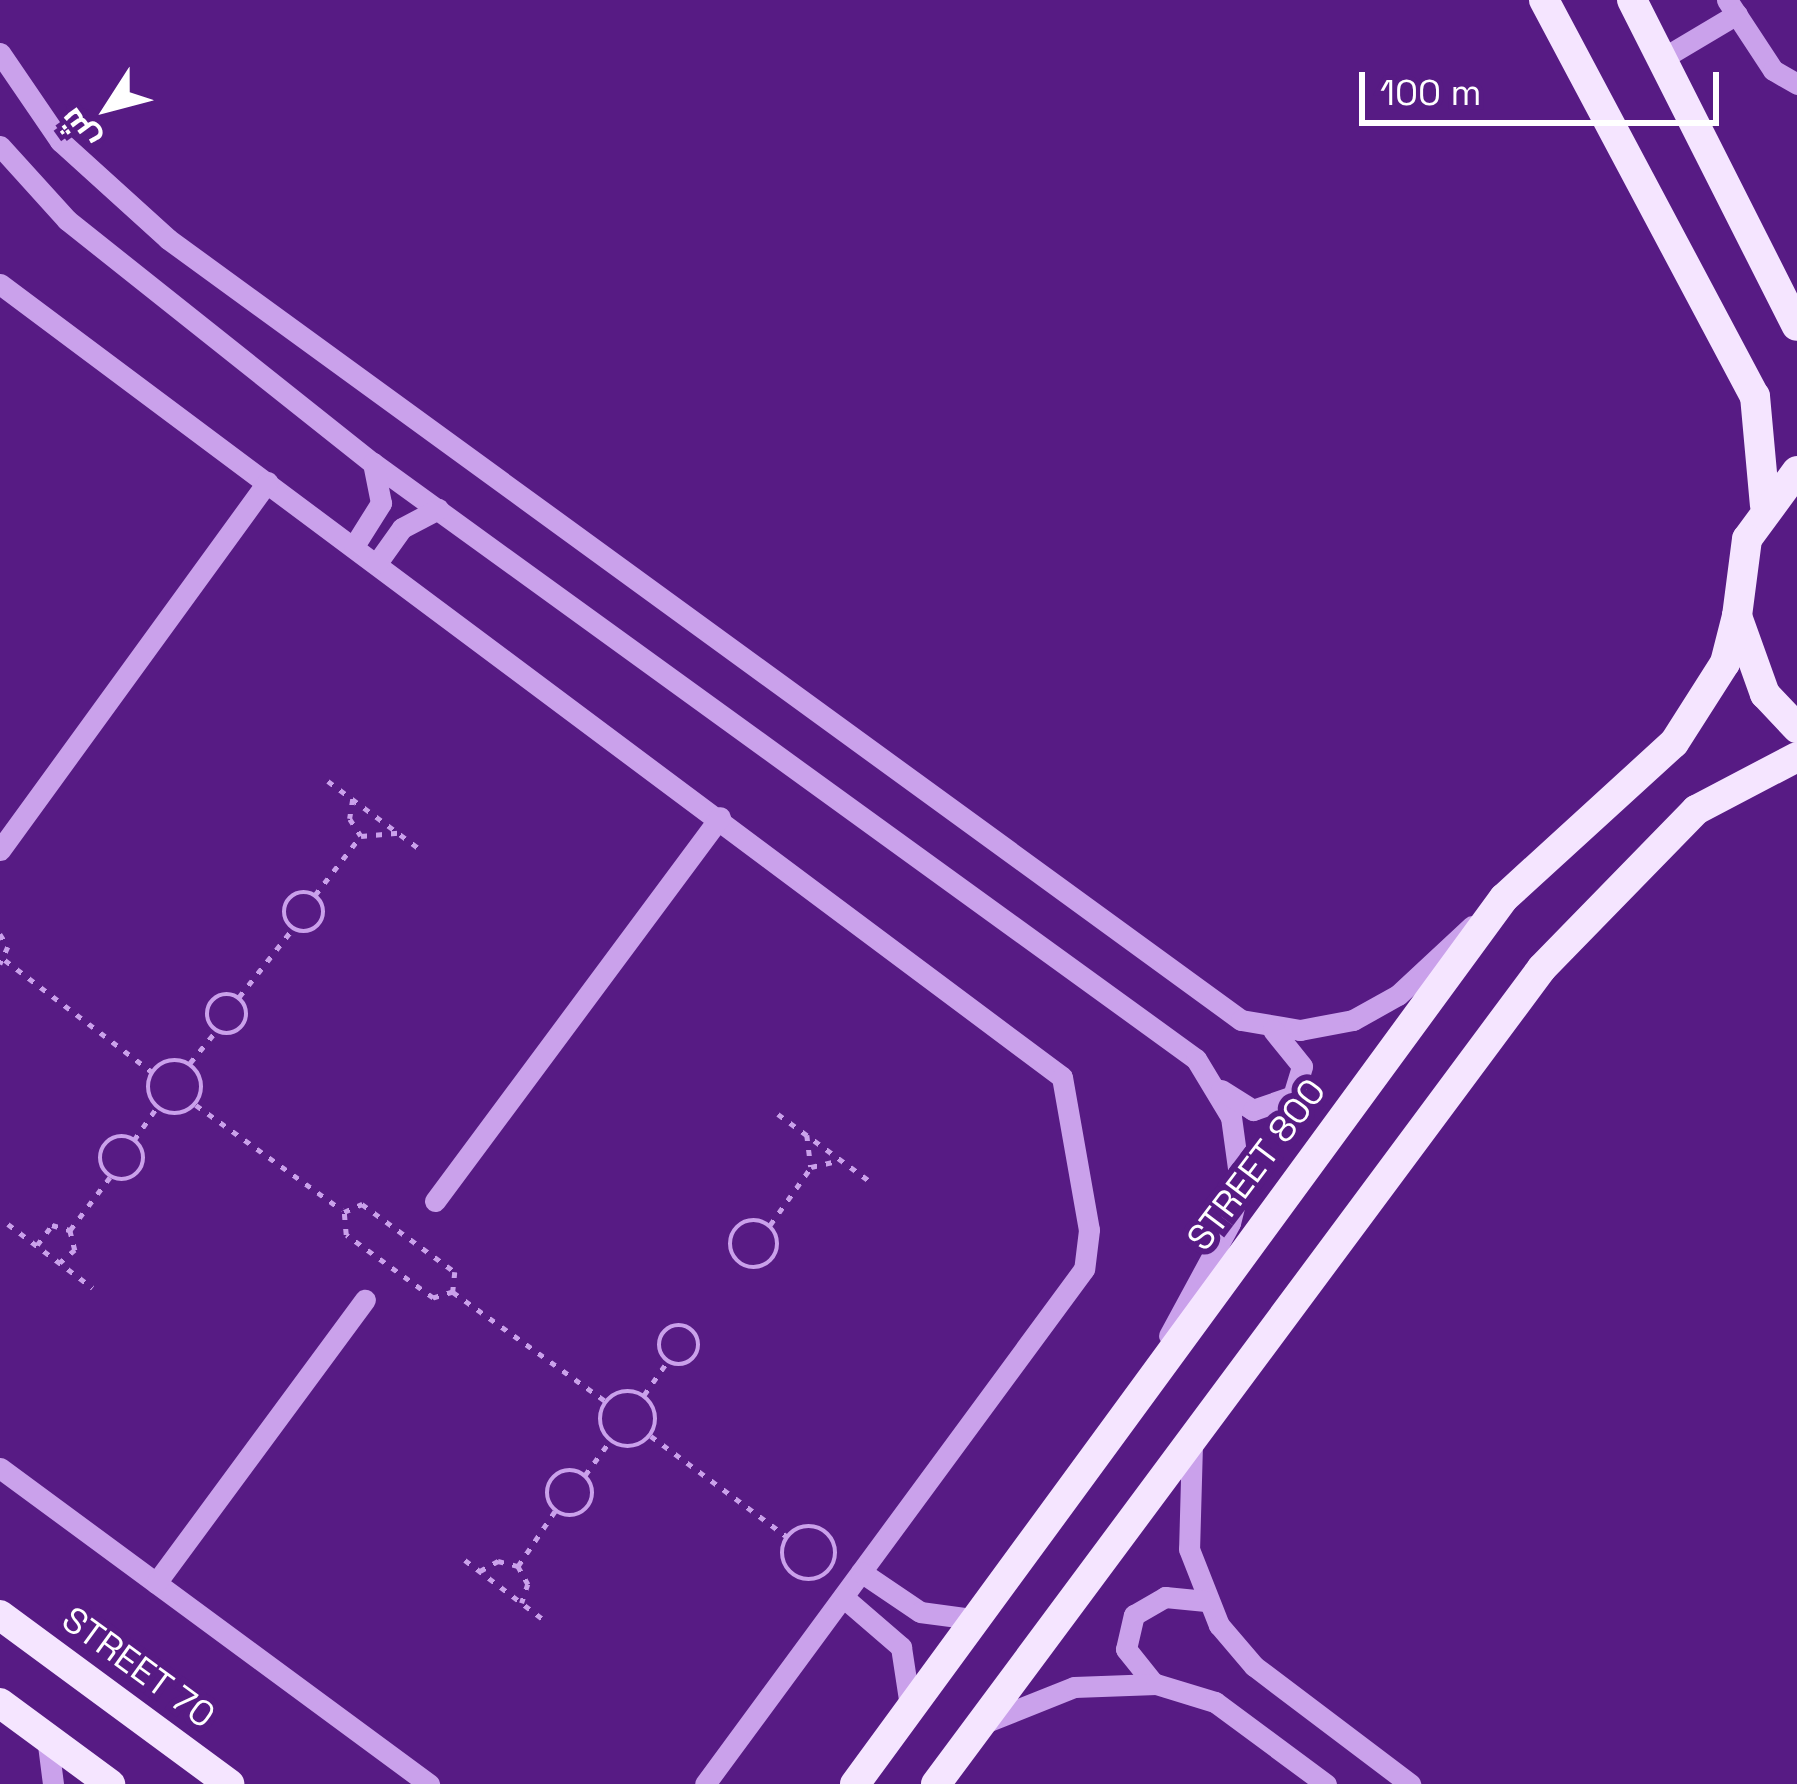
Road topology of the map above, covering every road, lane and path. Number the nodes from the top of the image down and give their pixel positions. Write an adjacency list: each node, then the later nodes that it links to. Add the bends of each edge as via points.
1 (1544, 0): 14 (main road, via 1748,380 1763,440)
2 (1632, 0): 5 (main road)
3 (1649, 0): 5 (main road)
4 (1732, 7): 5 (street); 7 (street, via 1773,70)
5 (1659, 50): 10 (main road)
6 (0, 53): 35 (street, via 60,142 168,239 1215,1004)
7 (1797, 84)
8 (0, 146): 11 (street, via 67,220)
9 (0, 284): 13 (street)
10 (1797, 326)
11 (373, 463): 15 (street); 16 (street, via 381,502)
12 (1797, 471): 14 (main road)
13 (267, 482): 16 (street); 26 (street)
14 (1765, 505): 18 (main road, via 1742,558)
15 (438, 509): 17 (street, via 402,528); 38 (street, via 1169,1037)
16 (353, 546): 17 (street)
17 (376, 563): 23 (street)
18 (1737, 616): 19 (main road, via 1765,694); 29 (main road, STREET 800, via 1725,663 1674,743)
19 (1797, 728)
20 (1797, 757): 63 (main road, via 1696,810 1542,968)
21 (328, 781): 22 (path)
22 (353, 799): 24 (path); 25 (path, via 350,819)
23 (720, 818): 48 (street); 72 (street, via 1046,1058 1069,1099 1089,1230 1084,1269)
24 (398, 833): 25 (path); 27 (path)
25 (361, 836): 28 (path)
26 (0, 850)
27 (422, 850)
28 (315, 895): 30 (path, via 287,901); 30 (path, via 319,925)
29 (1504, 898): 35 (street, via 1378,1009); 59 (main road, STREET 800)
30 (292, 928): 33 (path)
31 (0, 934): 32 (path)
32 (2, 962): 37 (path)
33 (239, 997): 34 (path, via 211,1002); 34 (path, via 243,1027)
34 (216, 1030): 36 (path)
35 (1273, 1030): 38 (street, via 1302,1066 1293,1096 1253,1110)
36 (190, 1064): 37 (path, via 165,1061); 39 (path, via 202,1083)
37 (152, 1072): 40 (path)
38 (1215, 1086): 59 (street, via 1231,1117 1240,1183 1230,1223)
39 (196, 1105): 40 (path, via 181,1113); 49 (path)
40 (157, 1107): 43 (path)
41 (778, 1114): 42 (path)
42 (807, 1135): 44 (path); 45 (path, via 802,1155)
43 (134, 1140): 46 (path, via 102,1147); 46 (path, via 144,1156 138,1173)
44 (841, 1160): 45 (path); 47 (path)
45 (812, 1167): 51 (path)
46 (110, 1176): 52 (path)
47 (871, 1182)
48 (435, 1202)
49 (344, 1212): 56 (path, via 346,1235 434,1298); 56 (path, via 362,1204 437,1258 455,1272)
50 (8, 1224): 53 (path)
51 (770, 1225): 51 (path, via 747,1220 734,1229 736,1260 759,1268 773,1258)
52 (70, 1229): 53 (path, via 52,1225); 54 (path, via 76,1250)
53 (37, 1245): 54 (path)
54 (61, 1263): 55 (path)
55 (93, 1288)
56 (454, 1292): 61 (path)
57 (364, 1300): 73 (street)
58 (668, 1362): 58 (path, via 694,1359 691,1328 661,1335); 60 (path)
59 (1144, 1380): 78 (main road, STREET 800)
60 (644, 1395): 61 (path, via 623,1390); 62 (path, via 657,1419)
61 (605, 1401): 64 (path, via 600,1426)
62 (650, 1436): 64 (path, via 636,1447); 68 (path)
63 (1193, 1437): 75 (street, via 1186,1522); 83 (main road)
64 (610, 1441): 66 (path)
65 (0, 1468): 73 (street)
66 (585, 1475): 67 (path, via 554,1476); 67 (path, via 590,1504 570,1515)
67 (556, 1510): 70 (path)
68 (787, 1537): 68 (path, via 782,1555 797,1578 832,1568 829,1533 811,1525)
69 (465, 1560): 71 (path)
70 (518, 1566): 71 (path, via 498,1561); 76 (path, via 528,1584)
71 (480, 1571): 76 (path)
72 (861, 1572): 74 (street); 78 (street, via 920,1612)
73 (156, 1583): 88 (street)
74 (843, 1597): 82 (street, via 901,1647); 89 (street)
75 (1206, 1601): 80 (street, via 1165,1597 1128,1625 1129,1661); 93 (street, via 1254,1666)
76 (522, 1603): 79 (path)
77 (0, 1615): 87 (main road, STREET 70)
78 (971, 1619): 82 (main road, STREET 800)
79 (544, 1620)
80 (1156, 1684): 83 (street, via 1074,1687); 92 (street, via 1215,1702)
81 (0, 1703): 84 (main road)
82 (910, 1706): 90 (main road, STREET 800)
83 (978, 1726): 91 (main road)
84 (46, 1737): 85 (street); 86 (main road)
85 (53, 1784)
86 (110, 1784)
87 (230, 1784)
88 (429, 1784)
89 (705, 1784)
90 (855, 1784)
91 (936, 1784)
92 (1326, 1784)
93 (1411, 1784)

